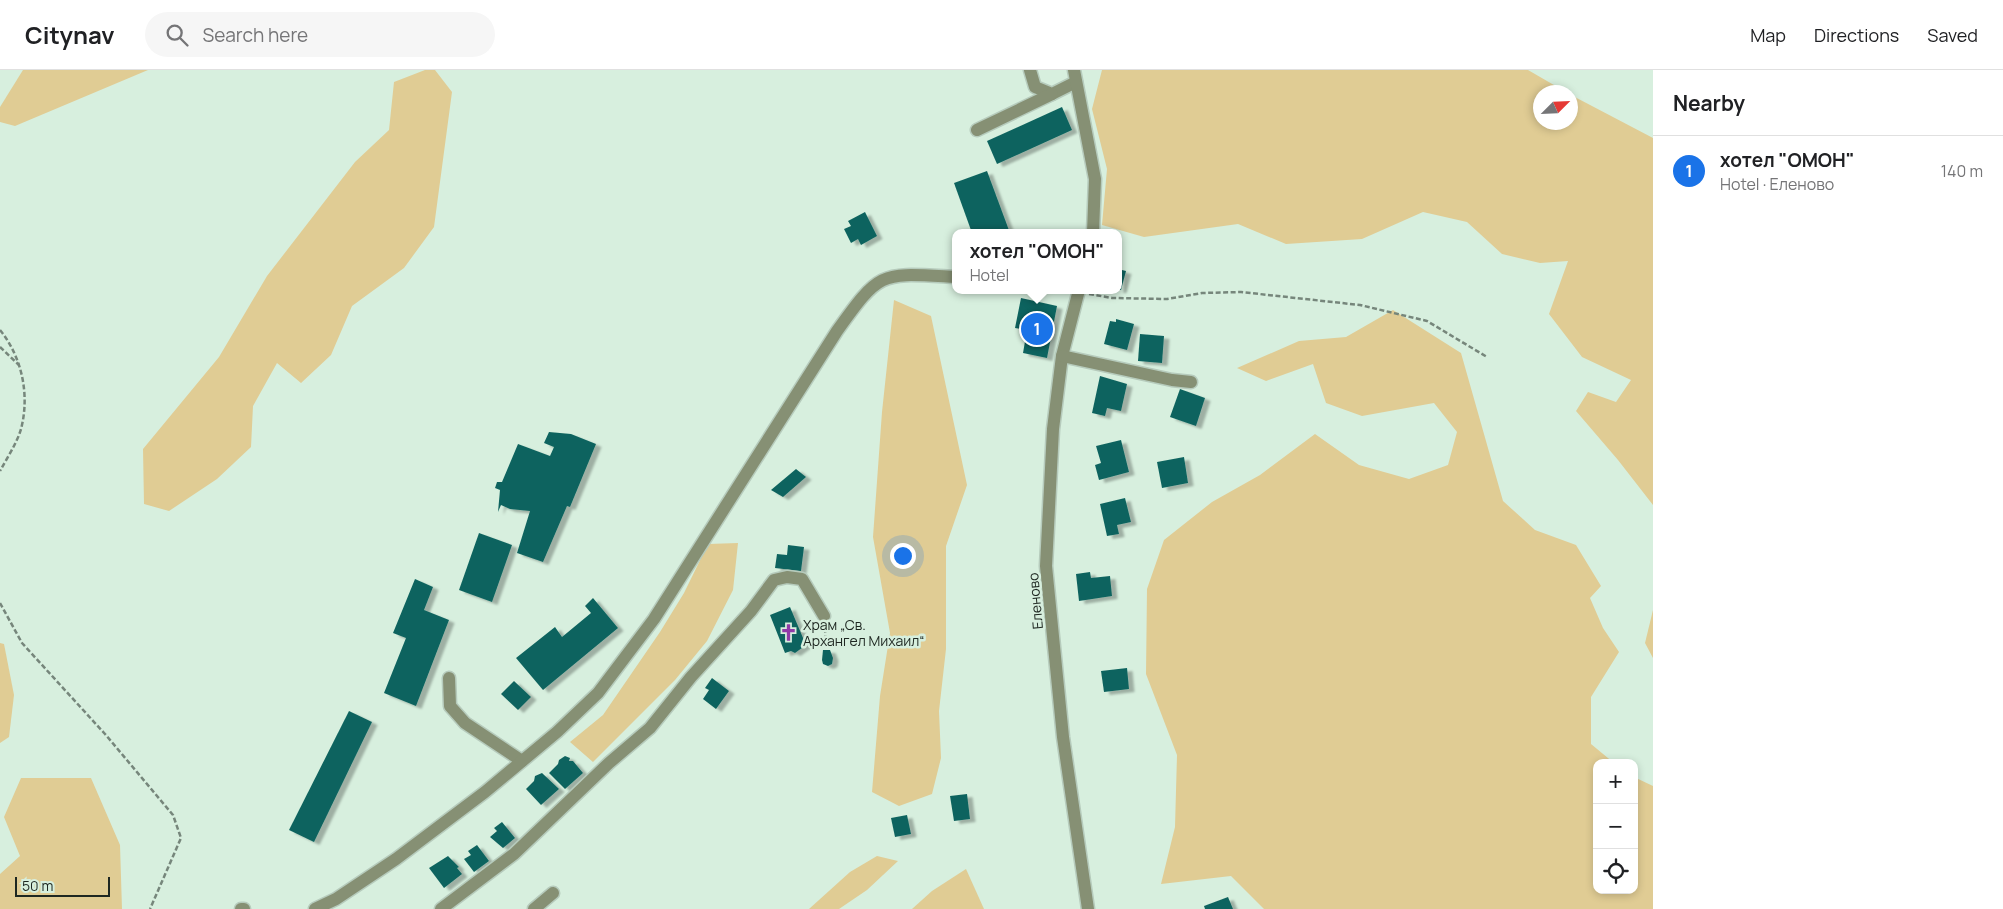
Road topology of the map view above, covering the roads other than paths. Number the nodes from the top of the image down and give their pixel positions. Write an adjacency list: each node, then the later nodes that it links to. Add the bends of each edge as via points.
1 (1030, 70): 3 (street, via 1035,87)
2 (1075, 76): 3 (street); 5 (street, via 1095,179)
3 (1052, 94): 4 (street)
4 (977, 130)
5 (1093, 229)
6 (952, 278): 12 (street, via 900,274 879,280 865,293 837,331 654,619 598,693)
7 (1078, 294): 8 (street, Еленово)
8 (1062, 356): 9 (street); 17 (street, Еленово, via 1053,429 1046,566 1063,737)
9 (1191, 382)
10 (824, 616): 15 (street, via 802,579 787,577 774,580 650,728 514,854)
11 (449, 678): 12 (street, via 450,706 465,723)
12 (522, 761): 14 (street, via 396,859)
13 (553, 893): 16 (street)
14 (316, 909)
15 (441, 909)
16 (534, 909)
17 (1088, 909)

